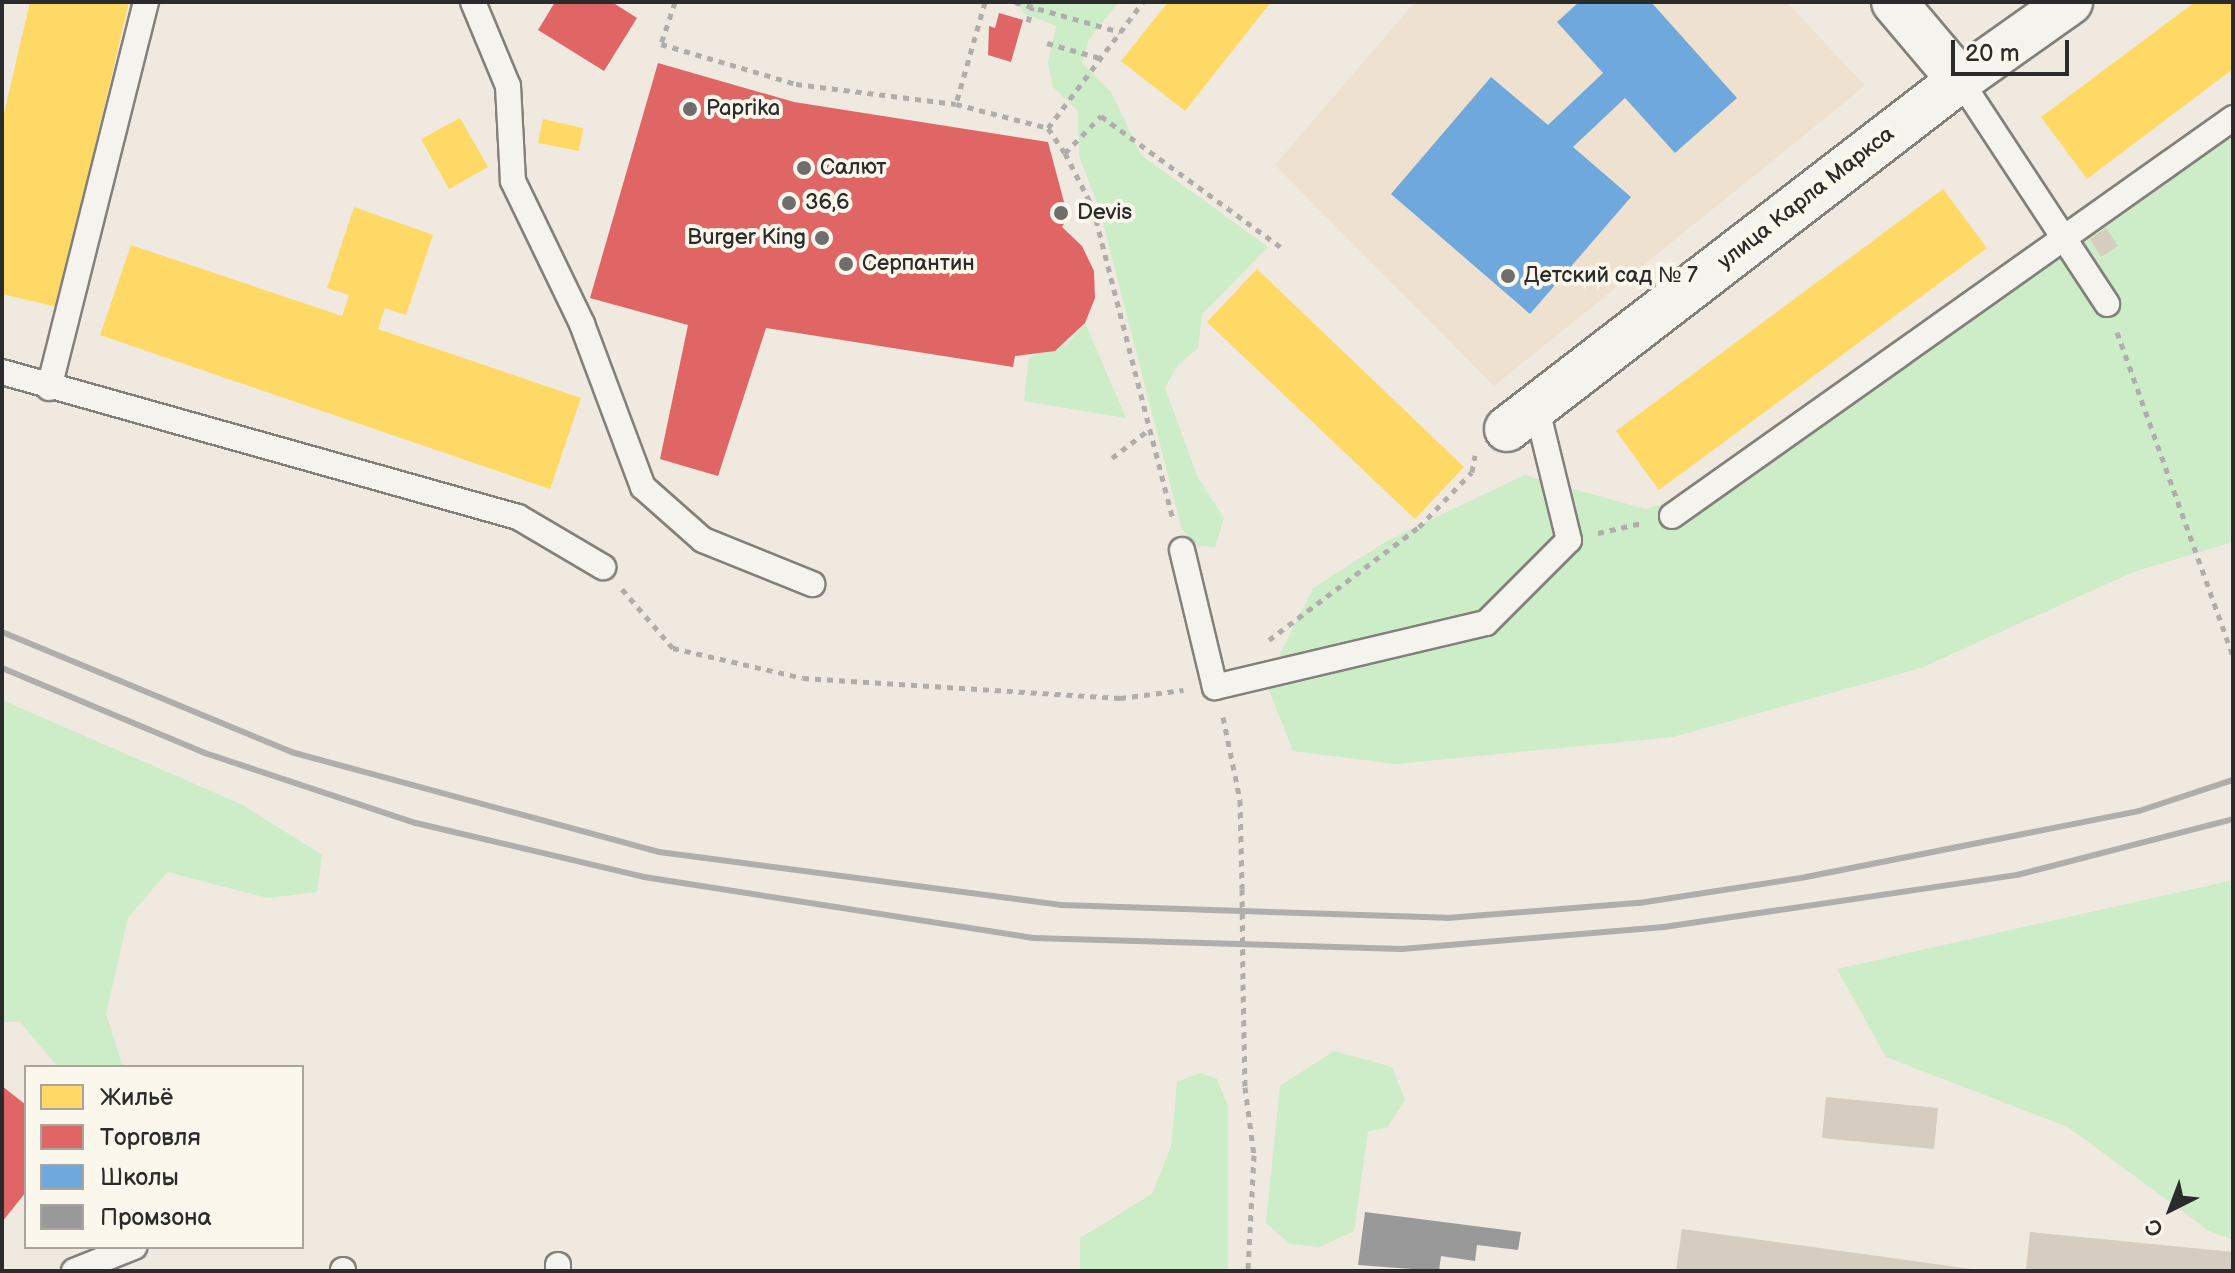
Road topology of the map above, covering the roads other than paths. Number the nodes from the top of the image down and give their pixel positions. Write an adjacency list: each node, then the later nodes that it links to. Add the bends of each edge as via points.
1 (146, 2): 10 (lane)
2 (473, 2): 15 (lane, via 508,86 513,181 582,324 643,487 703,540)
3 (1894, 2): 5 (street)
4 (2070, 2): 5 (street, улица Карла Маркса)
5 (1960, 80): 7 (lane); 11 (street, улица Карла Маркса)
6 (2233, 118): 7 (lane)
7 (2064, 238): 8 (lane); 12 (lane)
8 (2107, 304)
9 (2, 372): 10 (lane)
10 (49, 388): 14 (lane, via 518,517)
11 (1506, 428): 13 (lane, via 1569,540 1486,623 1215,687)
12 (1672, 516)
13 (1182, 550)
14 (603, 567)
15 (812, 584)
16 (129, 1249): 17 (lane)
17 (74, 1271)

